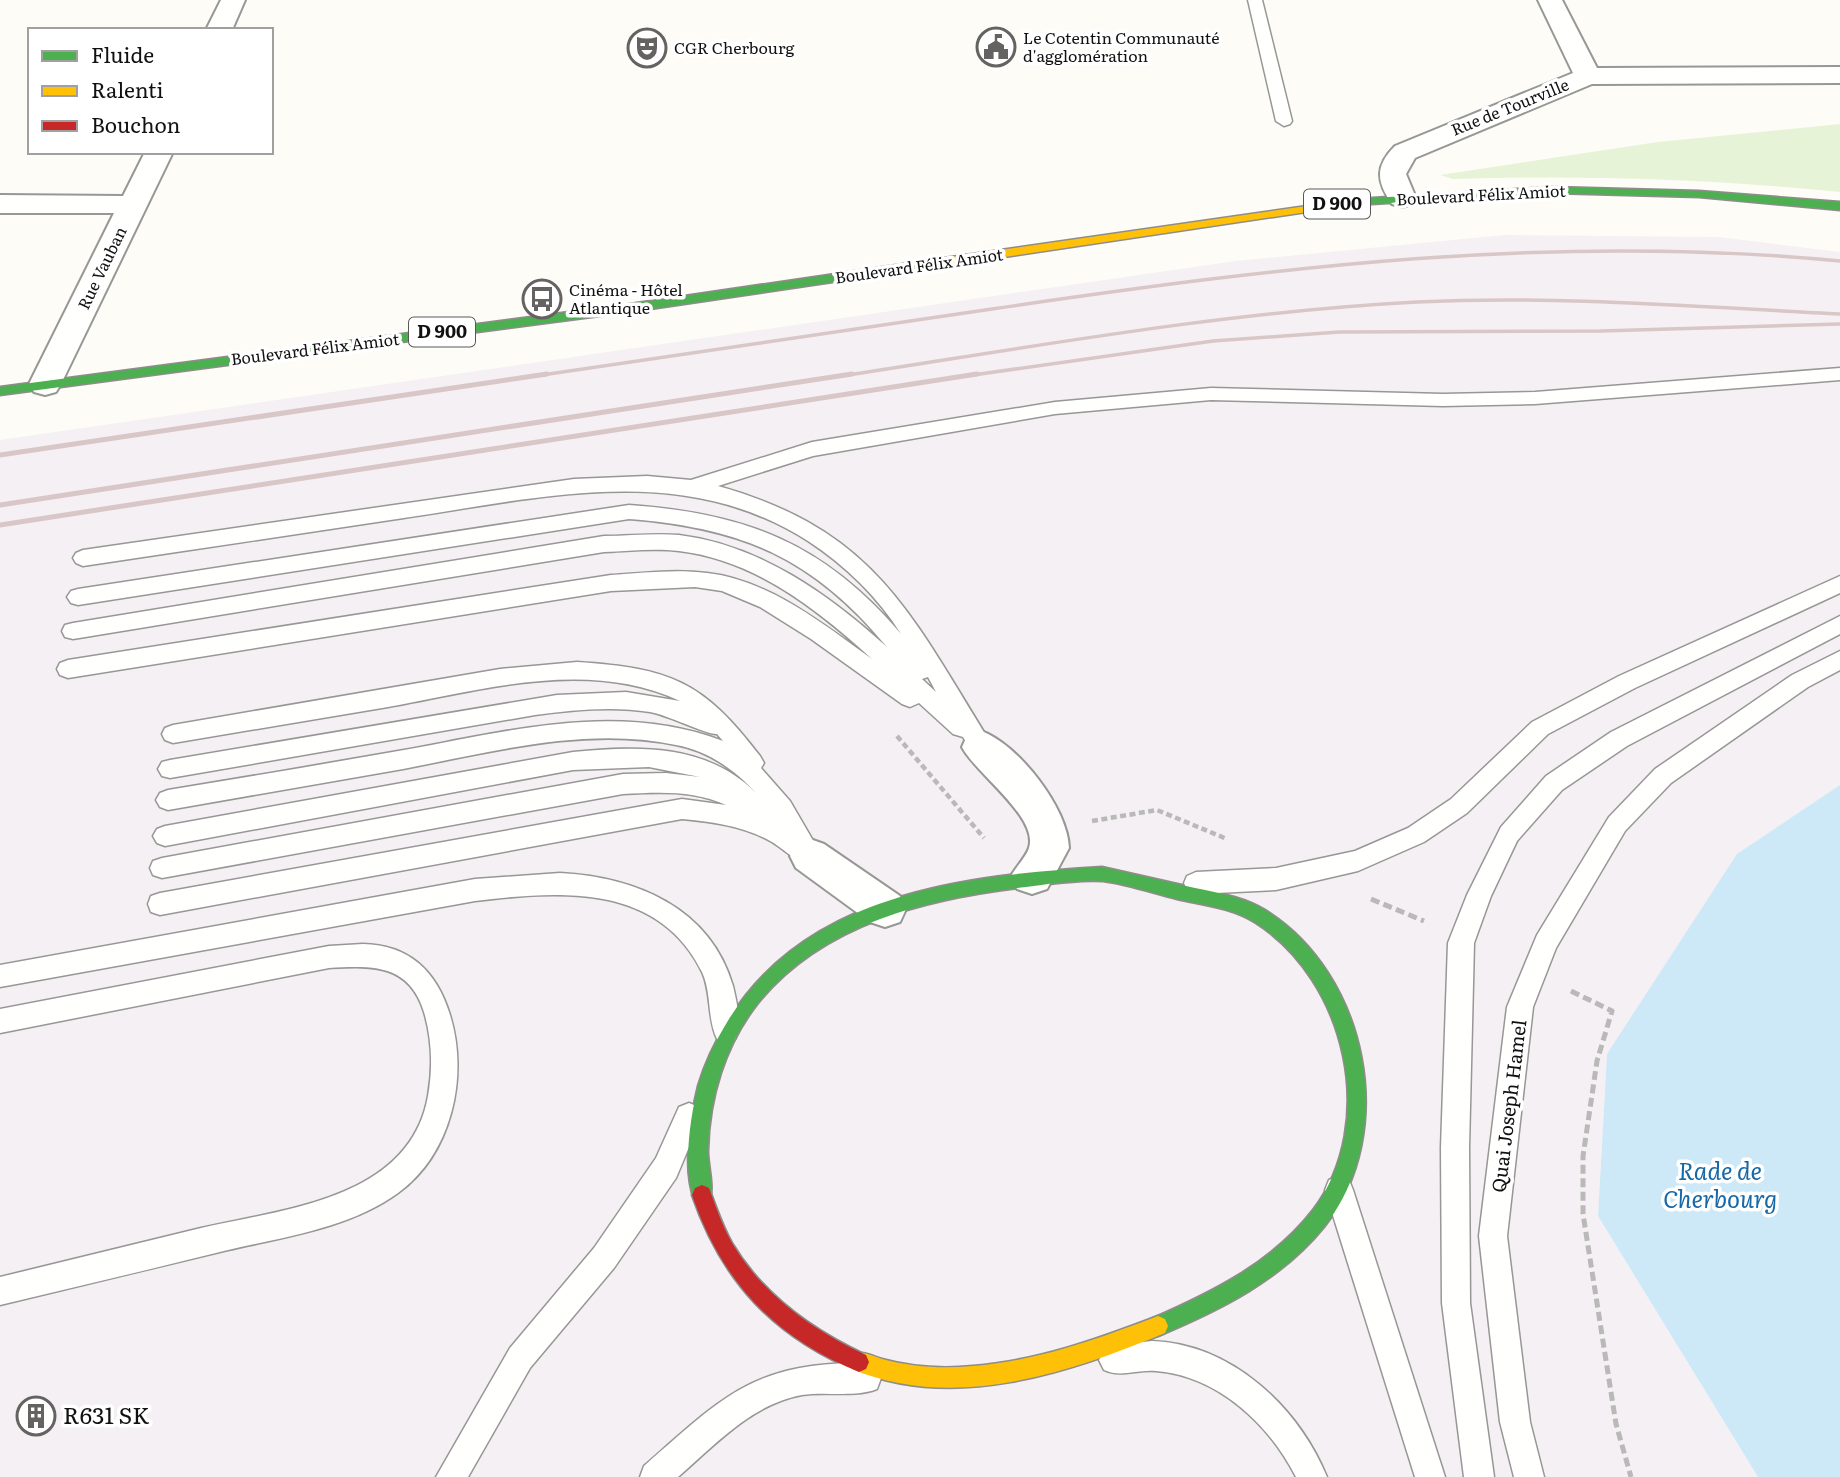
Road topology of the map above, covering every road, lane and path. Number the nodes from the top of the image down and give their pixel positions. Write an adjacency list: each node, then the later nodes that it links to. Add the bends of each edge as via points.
1 (233, 0): 4 (street)
2 (1255, 0): 7 (lane)
3 (1550, 0): 6 (street, Rue de Tourville)
4 (220, 28)
5 (1840, 75): 6 (street)
6 (1588, 76): 9 (street, Rue de Tourville, via 1405,152 1395,160 1390,180)
7 (1284, 121)
8 (158, 154): 11 (street, Rue Vauban)
9 (1402, 198): 12 (main road, Boulevard Félix Amiot / D 900, via 1626,191); 14 (main road, Boulevard Félix Amiot / D 900, via 630,308)
10 (0, 204): 11 (street)
11 (133, 205): 14 (street, Rue Vauban)
12 (1840, 206)
13 (1840, 374): 16 (lane, via 1535,398 1211,394 1055,408 812,449)
14 (45, 384): 15 (main road, Boulevard Félix Amiot / D 900)
15 (0, 391)
16 (692, 487): 17 (lane, via 634,483 573,486); 26 (lane, via 765,509 823,539 896,608)
17 (83, 558)
18 (1840, 584): 34 (lane, via 1627,682 1540,728 1459,806 1416,835 1358,861 1276,879)
19 (78, 597): 26 (lane, via 629,512 670,513 755,532 810,562 879,620)
20 (1840, 624): 49 (lane, via 1619,739 1554,783 1508,834 1479,895 1461,943 1455,1148 1456,1303)
21 (74, 631): 26 (lane, via 604,544 680,542 743,558 789,581)
22 (1838, 665): 50 (lane, Quai Joseph Hamel, via 1800,681 1663,776 1617,824 1546,943 1520,1007 1493,1236 1515,1422)
23 (68, 669): 26 (lane, via 611,583 694,580 744,589 775,606)
24 (173, 734): 25 (lane, via 566,671 647,679 686,695 710,710)
25 (733, 740): 27 (lane, via 702,719 665,706 582,700); 29 (lane, via 751,762)
26 (981, 747): 33 (street, via 1021,787 1048,828 1049,847)
27 (170, 769)
28 (168, 800): 29 (lane, via 509,741 626,729 678,736 714,747 745,766)
29 (763, 804): 30 (lane, via 720,776 690,764 615,757); 31 (lane); 31 (lane, via 799,834); 32 (lane, via 699,785 623,784)
30 (165, 836)
31 (796, 845): 35 (lane, via 717,811 682,809); 36 (street)
32 (162, 869)
33 (1032, 876): 34 (main road, via 1102,874); 36 (main road, via 943,891)
34 (1168, 885): 41 (main road, via 1251,909 1302,950 1338,1002 1357,1059 1360,1119)
35 (160, 904)
36 (885, 909): 39 (main road, via 800,949 744,1004)
37 (0, 976): 39 (lane, via 475,890 541,882 589,884 639,896 671,915 696,941 715,967 725,998)
38 (0, 1021): 42 (lane, via 329,957 372,956 397,961 434,996 443,1062 440,1104 429,1135 409,1165 356,1203)
39 (726, 1039): 40 (main road)
40 (712, 1065): 44 (main road, via 698,1133 702,1197 734,1269 786,1322 827,1348 875,1368); 45 (lane, via 666,1168 604,1258 520,1358)
41 (1339, 1189): 43 (main road, via 1297,1244 1248,1284 1174,1321 1107,1346); 48 (lane)
42 (0, 1291)
43 (1014, 1370): 44 (main road); 47 (lane, via 1157,1356 1197,1366 1229,1380 1257,1402 1288,1436)
44 (931, 1378): 46 (lane, via 820,1378 781,1385 742,1404)
45 (451, 1477)
46 (655, 1477)
47 (1312, 1477)
48 (1430, 1477)
49 (1479, 1477)
50 (1529, 1477)

